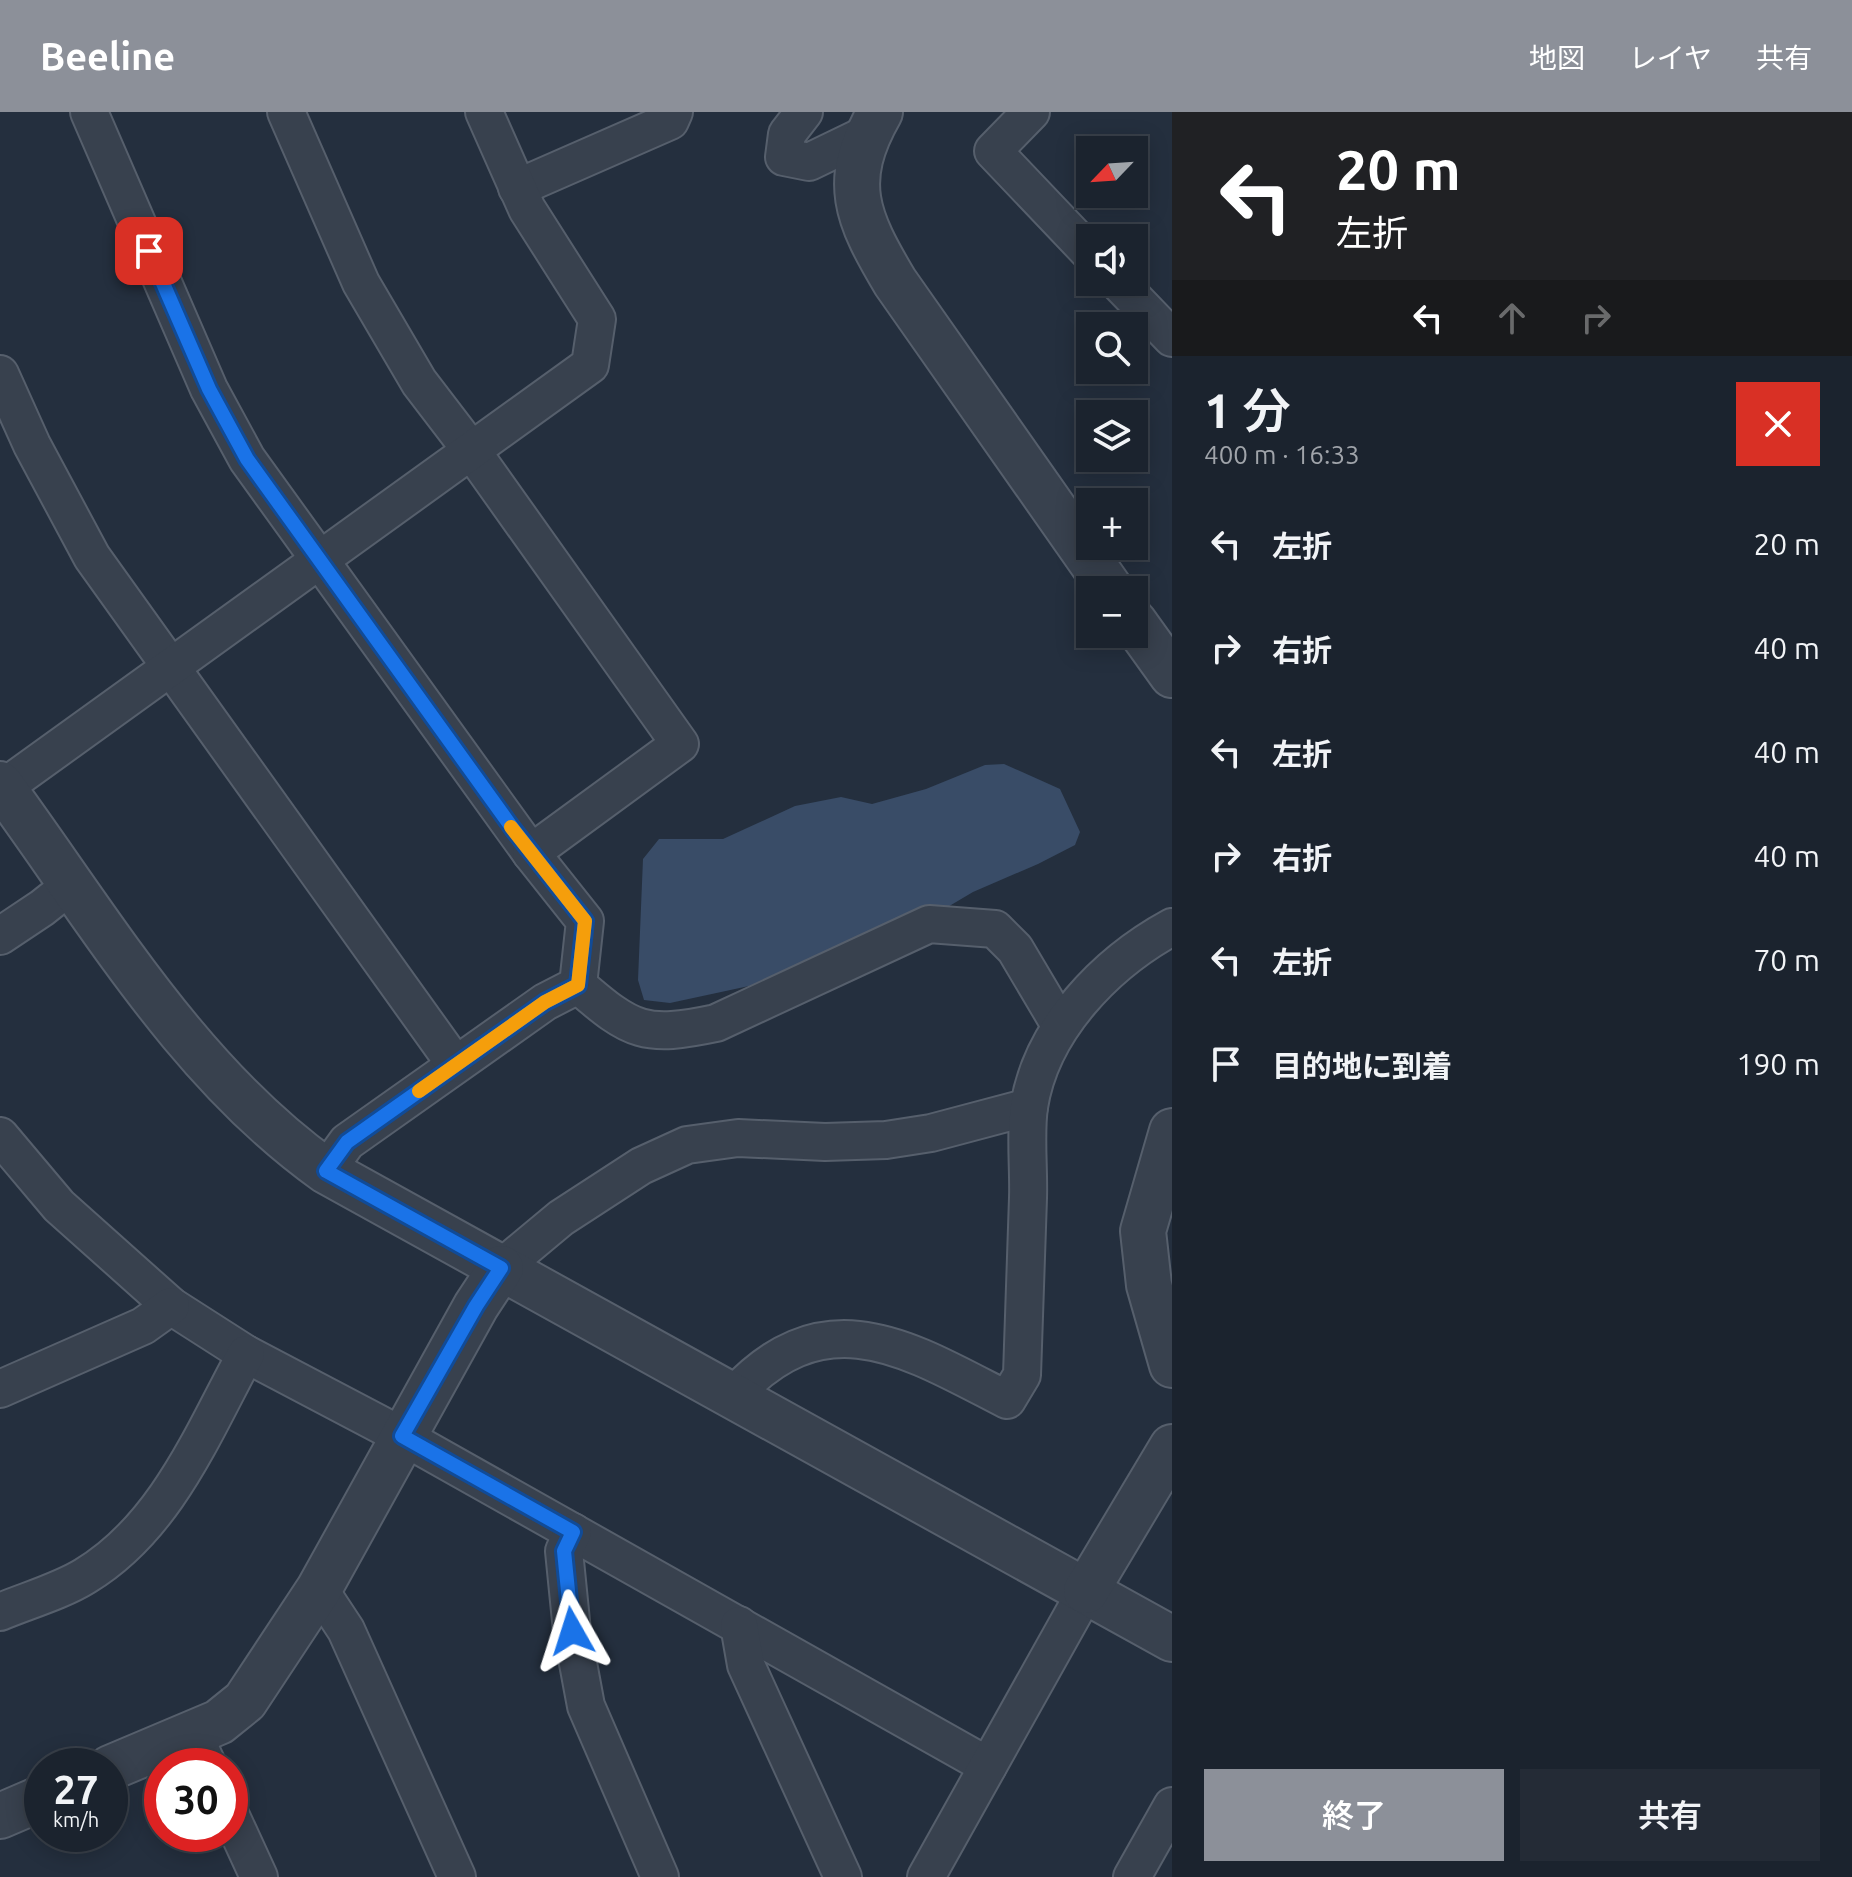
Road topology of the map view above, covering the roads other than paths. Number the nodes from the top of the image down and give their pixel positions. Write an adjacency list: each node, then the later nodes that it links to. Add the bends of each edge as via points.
1 (89, 112): 14 (street, via 209,389 247,459)
2 (286, 112): 13 (street, via 361,283 419,382)
3 (484, 112): 8 (street)
4 (674, 112): 8 (street, via 670,121)
5 (804, 112): 7 (street, via 787,134 784,157 809,162)
6 (1031, 112): 9 (street, via 993,151)
7 (873, 123): 15 (street, via 858,172 857,201 867,235)
8 (517, 188): 13 (street, via 597,319 590,365)
9 (1076, 238)
10 (1132, 296): 11 (street)
11 (1172, 338)
12 (0, 374): 17 (street, via 63,507)
13 (471, 450): 14 (street); 20 (street, via 680,744)
14 (318, 562): 17 (street); 20 (street)
15 (1101, 576)
16 (1148, 642): 18 (street)
17 (171, 669): 19 (street); 26 (street)
18 (1172, 675)
19 (2, 786): 21 (street)
20 (531, 853): 24 (street, via 585,921)
21 (71, 885): 23 (street); 30 (street, via 133,973 215,1070 284,1141)
22 (1172, 927): 25 (street, via 1113,968)
23 (0, 936)
24 (578, 985): 25 (street, via 639,1029 679,1031 716,1023 929,924 995,929 1015,949); 26 (street)
25 (1060, 1025): 27 (street)
26 (455, 1064): 30 (street, via 347,1142)
27 (1029, 1107): 32 (street, via 886,1140 738,1138 687,1145 641,1166 561,1218); 37 (street, via 1022,1375 1007,1400 924,1357 879,1341 827,1338 752,1375)
28 (1172, 1131): 31 (street)
29 (6, 1154): 33 (street)
30 (326, 1171): 32 (street)
31 (1163, 1195): 35 (street, via 1143,1231 1149,1285)
32 (501, 1268): 37 (street); 38 (street)
33 (171, 1306): 34 (street); 36 (street, via 143,1326)
34 (246, 1354): 38 (street); 43 (street, via 147,1524 85,1577)
35 (1172, 1365)
36 (0, 1389)
37 (733, 1396): 42 (street)
38 (402, 1436): 40 (street); 41 (street)
39 (1172, 1447): 42 (street)
40 (573, 1532): 44 (street); 52 (street, via 564,1551 586,1706)
41 (319, 1589): 46 (street, via 245,1701 219,1722); 51 (street, via 346,1630)
42 (1086, 1591): 45 (street); 47 (street)
43 (0, 1612)
44 (739, 1625): 47 (street); 53 (street, via 746,1665)
45 (1172, 1639)
46 (201, 1748)
47 (988, 1766): 54 (street)
48 (1172, 1806): 55 (street)
49 (247, 1852): 50 (street)
50 (259, 1877)
51 (457, 1877)
52 (660, 1877)
53 (843, 1877)
54 (926, 1877)
55 (1132, 1877)

